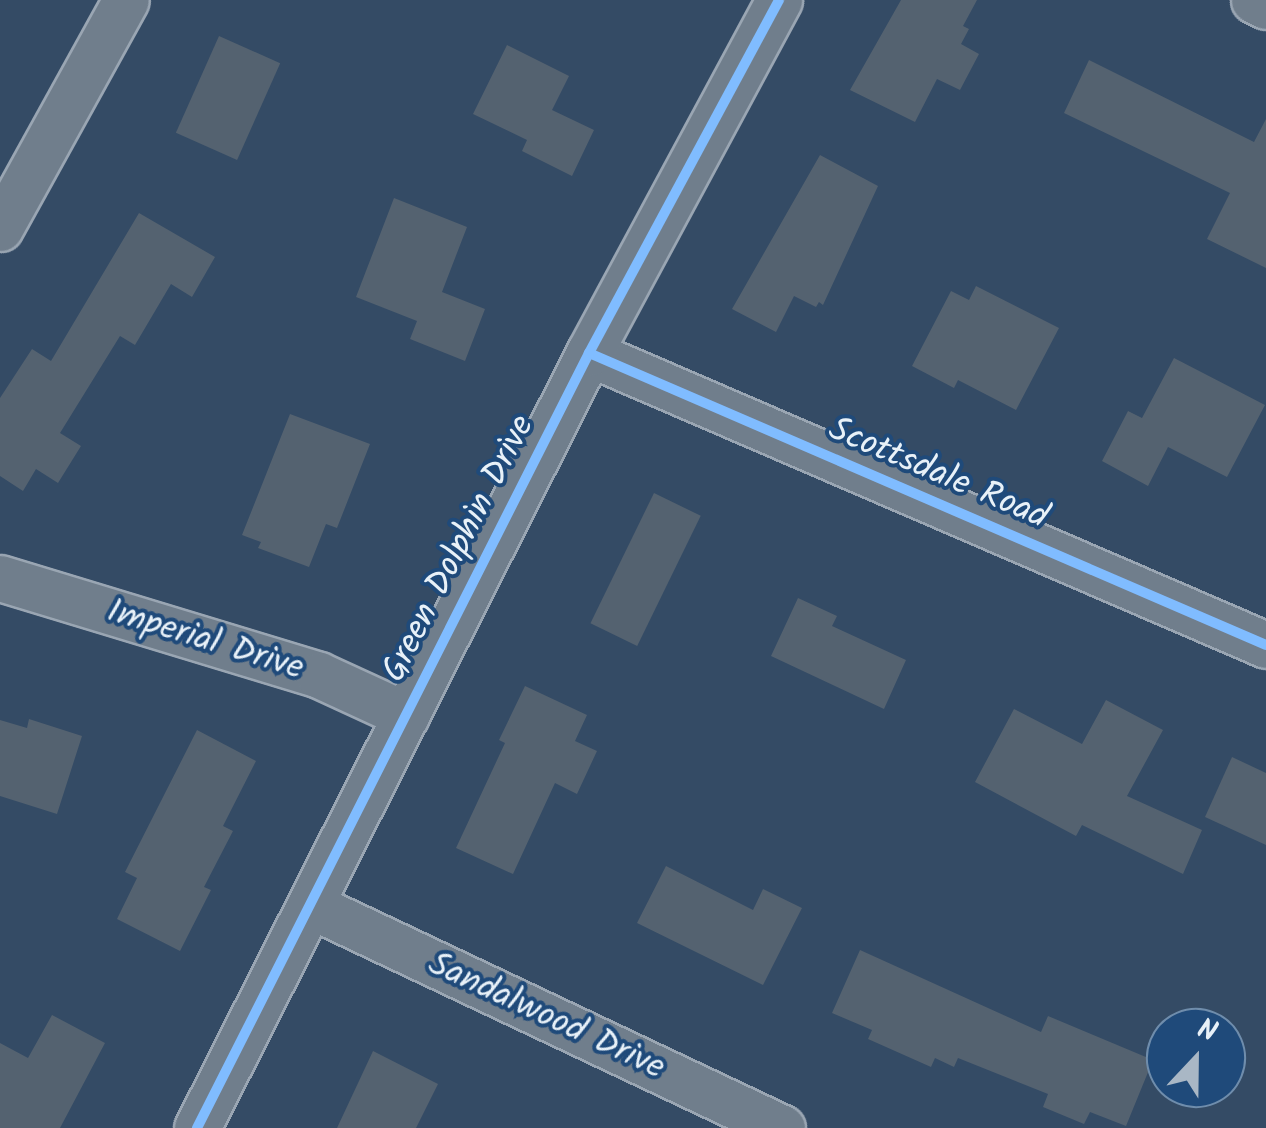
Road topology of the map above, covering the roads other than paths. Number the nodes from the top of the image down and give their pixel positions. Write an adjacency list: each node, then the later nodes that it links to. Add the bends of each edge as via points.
1 (126, 0): 5 (street)
2 (779, 0): 6 (street, Green Dolphin Drive)
3 (1254, 0): 4 (street)
4 (1266, 6)
5 (0, 228)
6 (589, 353): 8 (street, Scottsdale Road); 9 (street, Green Dolphin Drive)
7 (0, 578): 9 (street, Imperial Drive, via 319,675)
8 (1266, 645)
9 (406, 715): 10 (street, Green Dolphin Drive)
10 (310, 905): 11 (street, Green Dolphin Drive); 12 (street, Sandalwood Drive)
11 (197, 1128)
12 (782, 1128)

